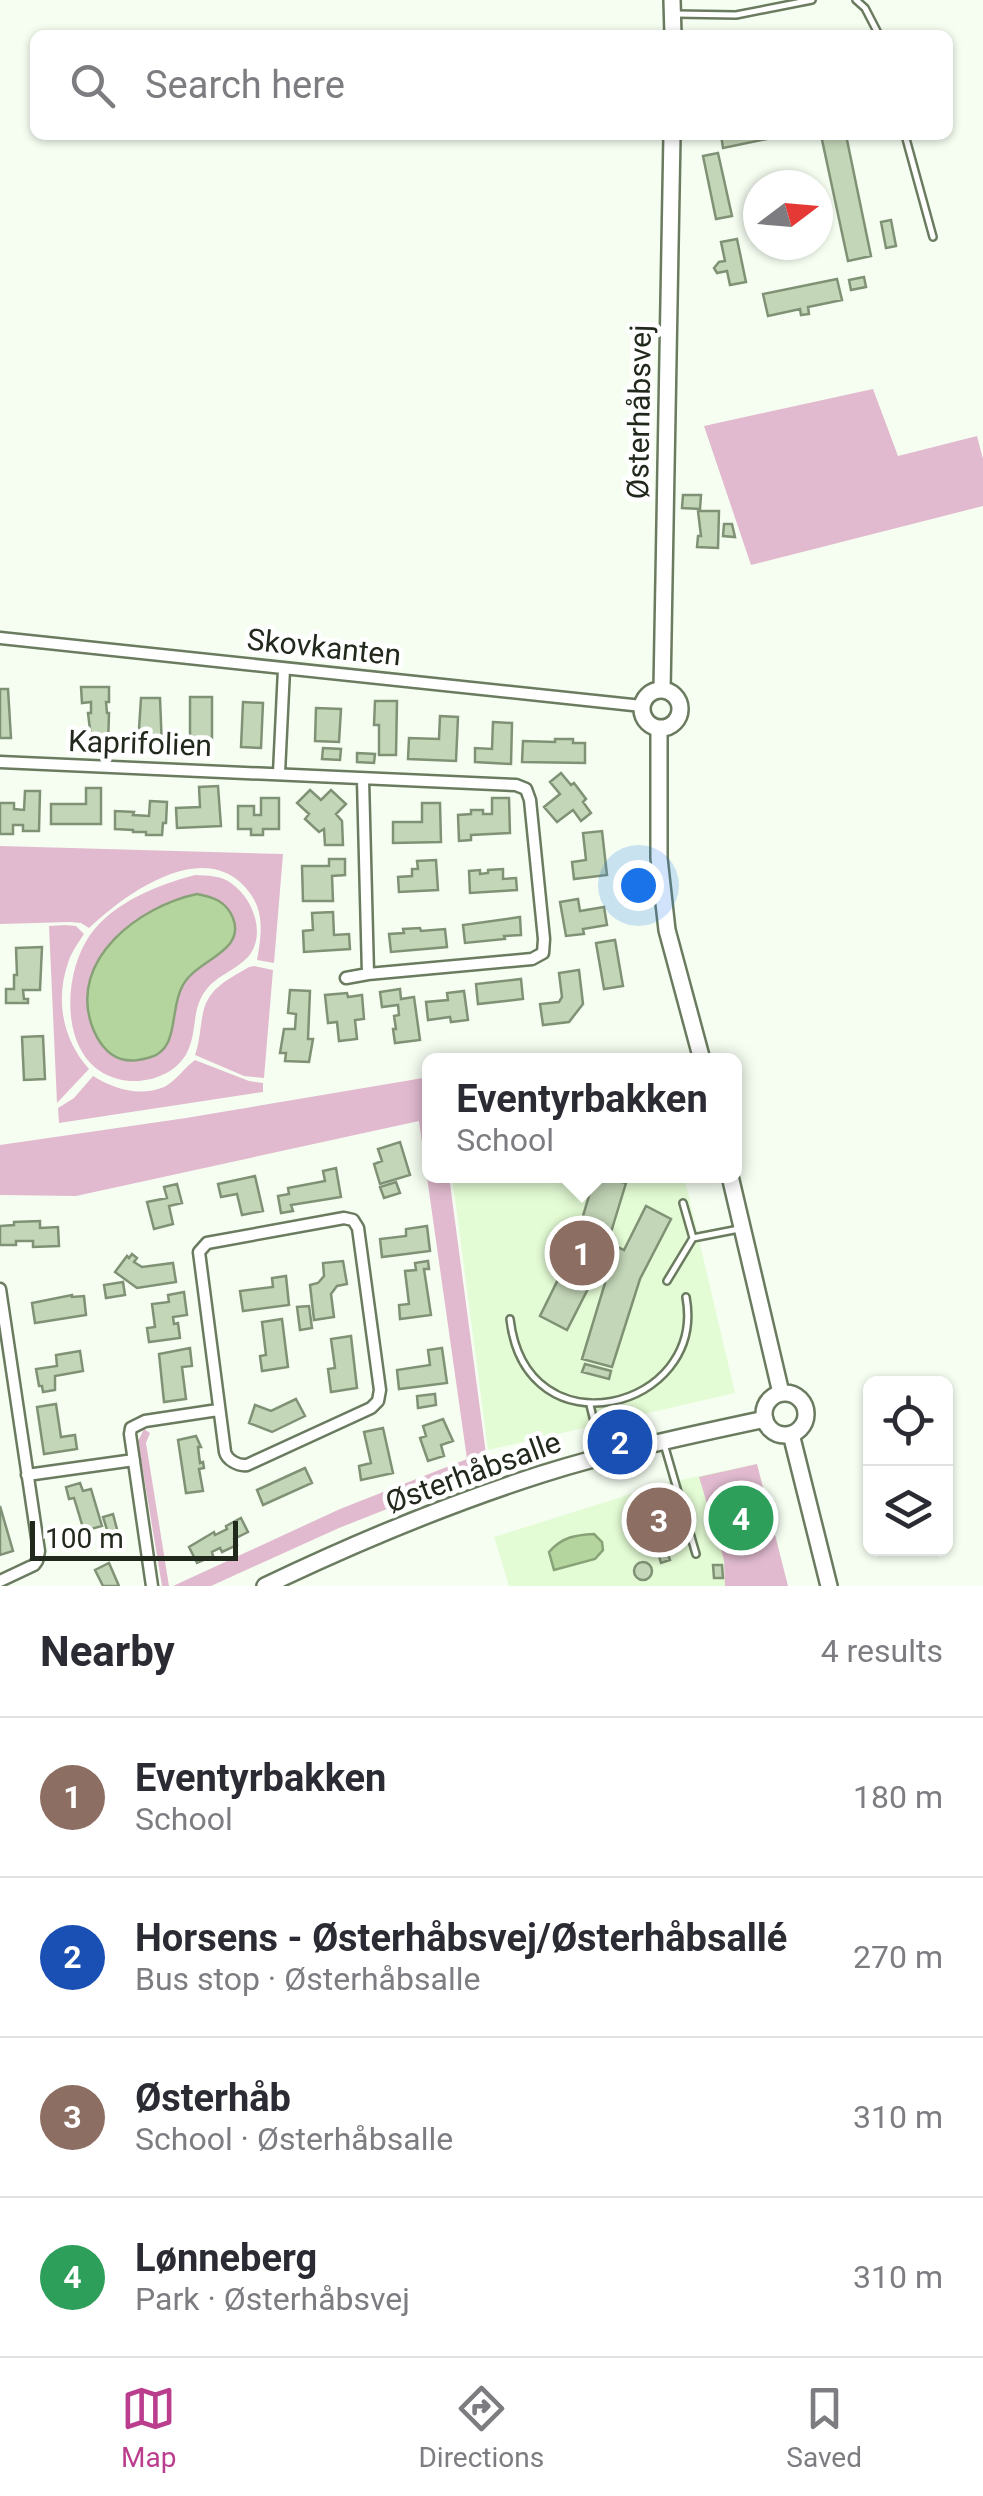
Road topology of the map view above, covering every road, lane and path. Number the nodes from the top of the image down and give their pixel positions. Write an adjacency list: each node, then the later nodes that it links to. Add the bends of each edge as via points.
1 (812, 0): 3 (lane, via 736,16)
2 (856, 0): 4 (lane)
3 (672, 7)
4 (876, 30)
5 (672, 140): 10 (street, Østerhåbsvej)
6 (907, 140): 7 (lane)
7 (933, 237)
8 (0, 638): 9 (street, Skovkanten)
9 (284, 668): 11 (street, Skovkanten); 14 (street)
10 (662, 690): 11 (street); 12 (street, via 675,696 680,710 673,724)
11 (642, 706): 12 (street, via 646,721)
12 (659, 728): 18 (street, via 666,930)
13 (0, 762): 14 (street, Kaprifolien)
14 (279, 773): 15 (street, Kaprifolien)
15 (363, 780): 16 (street); 16 (street, Kaprifolien, via 526,789 544,939 543,953 532,959)
16 (368, 974): 17 (street, Kaprifolien)
17 (346, 978)
18 (700, 1053)
19 (732, 1183): 21 (street)
20 (683, 1203): 22 (lane)
21 (742, 1228): 22 (lane); 27 (street)
22 (693, 1238): 23 (lane)
23 (666, 1281)
24 (0, 1288): 35 (street)
25 (686, 1297): 28 (lane, via 682,1342 663,1374 632,1396)
26 (510, 1319): 28 (lane, via 518,1352 539,1381 570,1401)
27 (781, 1393): 30 (street, via 766,1406); 31 (street, via 796,1395 805,1406 802,1426)
28 (590, 1404): 33 (lane)
29 (218, 1410): 29 (street, via 226,1456 244,1465 378,1401 353,1220 202,1246); 34 (street, via 137,1424 130,1434)
30 (765, 1419): 31 (street, via 772,1430); 32 (street, Østerhåbsalle)
31 (791, 1434): 40 (street)
32 (663, 1442): 33 (street, Østerhåbsalle); 36 (lane)
33 (602, 1457): 39 (street, Østerhåbsalle, via 466,1500)
34 (134, 1460): 35 (street); 38 (street)
35 (27, 1476): 37 (street, via 38,1561)
36 (696, 1554)
37 (0, 1581)
38 (152, 1586)
39 (266, 1586)
40 (830, 1586)

